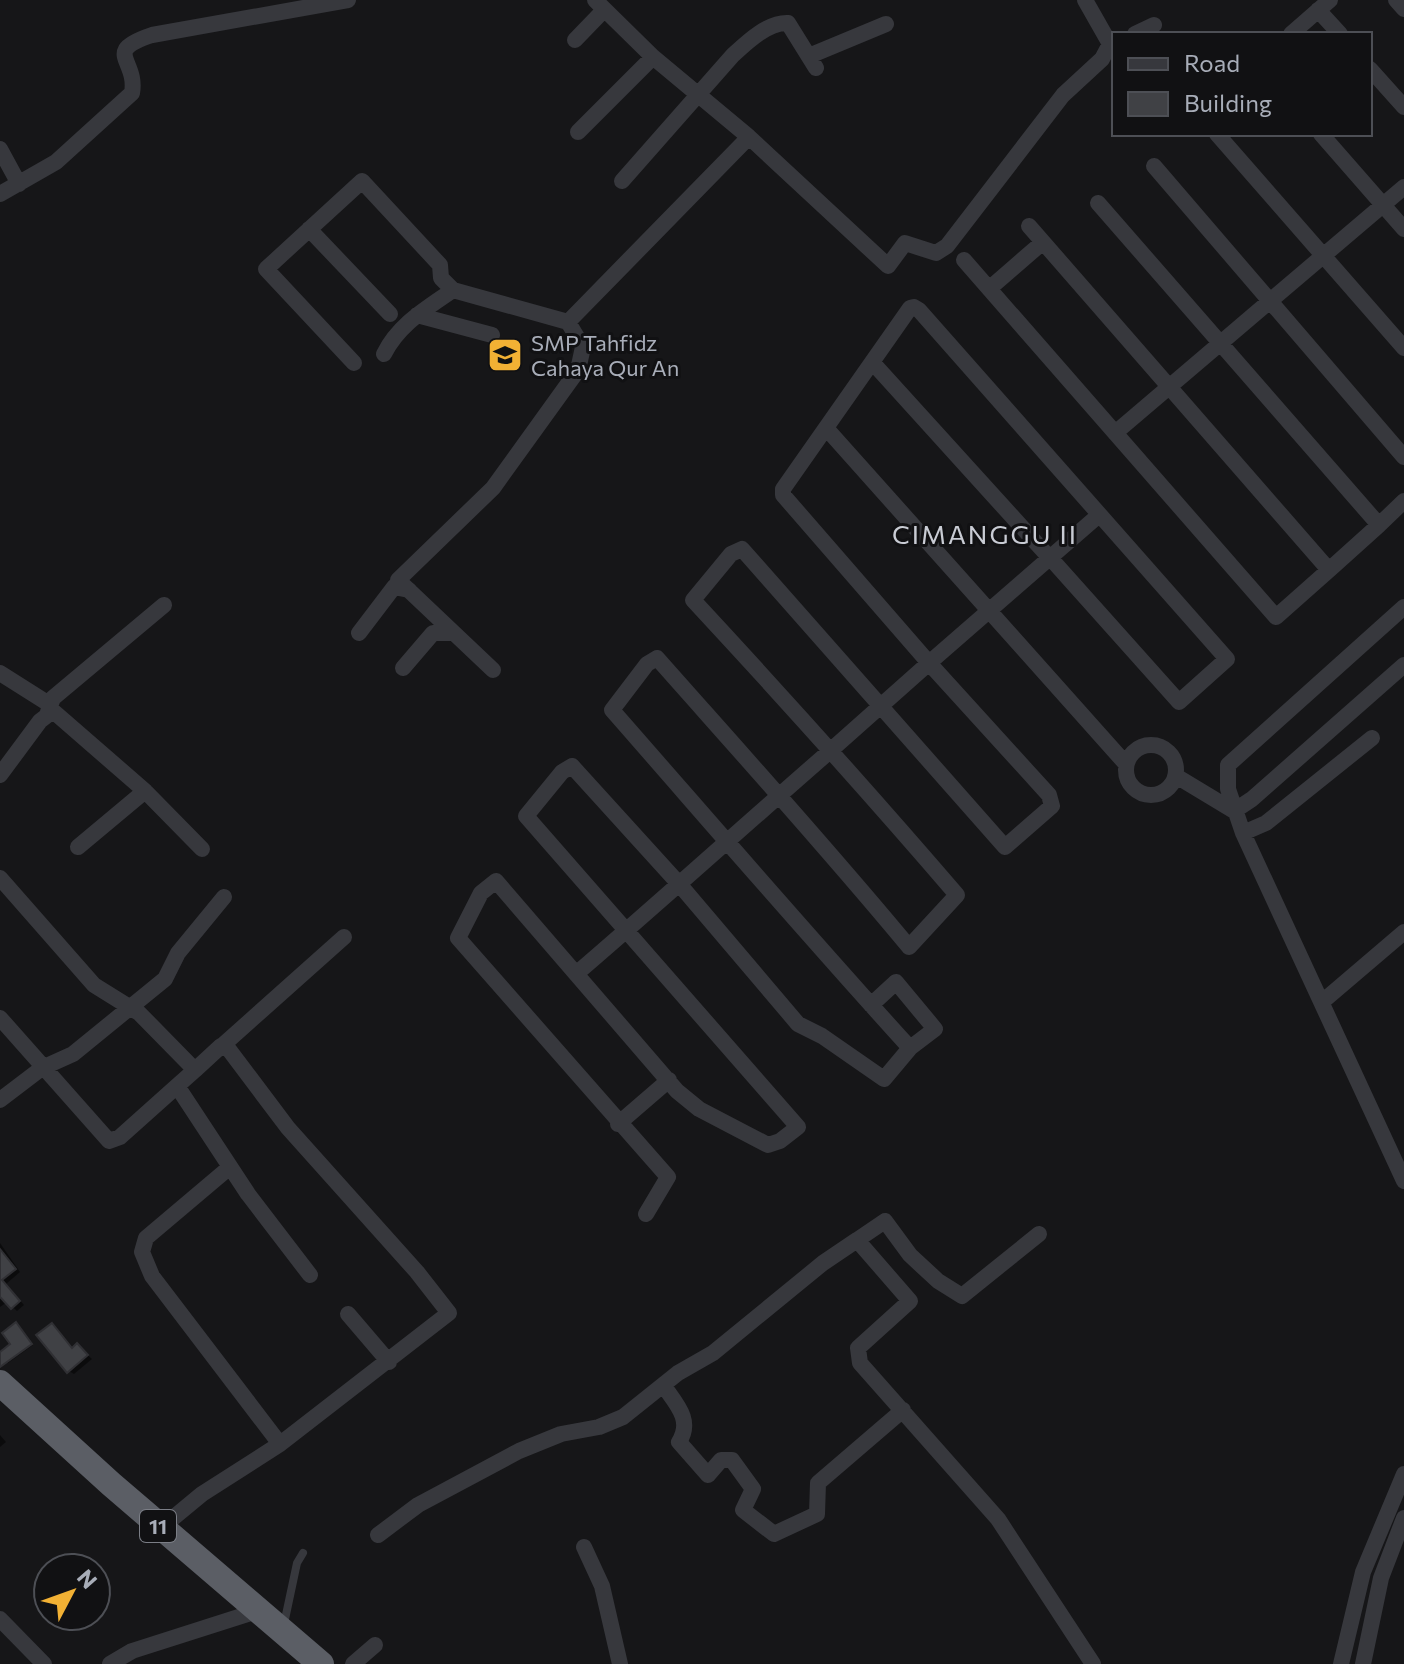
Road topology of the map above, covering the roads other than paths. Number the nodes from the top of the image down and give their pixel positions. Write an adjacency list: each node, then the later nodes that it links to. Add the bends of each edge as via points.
1 (348, 0): 25 (street, via 129,42 124,58 132,93 56,162)
2 (1085, 0): 13 (street)
3 (1396, 0): 6 (street)
4 (600, 5): 12 (street); 14 (street)
5 (1324, 5): 10 (street); 11 (street)
6 (1404, 9)
7 (886, 24): 16 (street, via 812,62 791,25 781,23 744,45)
8 (1154, 25): 9 (street)
9 (1139, 32)
10 (1293, 32)
11 (1339, 32)
12 (575, 40)
13 (1112, 44): 21 (street, via 1063,95 947,246 936,253 905,243 888,266)
14 (653, 57): 16 (street); 18 (street)
15 (1372, 71): 17 (street)
16 (700, 96): 21 (street); 24 (street)
17 (1404, 107)
18 (578, 132)
19 (1219, 136): 34 (street)
20 (1323, 136): 29 (street)
21 (749, 137): 41 (street)
22 (0, 149): 25 (street)
23 (1154, 166): 38 (street)
24 (622, 181)
25 (19, 184): 27 (street)
26 (1404, 187): 29 (street)
27 (0, 194)
28 (1098, 203): 43 (street)
29 (1383, 205): 32 (street); 34 (street)
30 (1029, 226): 33 (street)
31 (309, 229): 37 (street, via 362,181 440,265 441,278); 39 (street); 46 (street, via 266,269)
32 (1404, 229)
33 (1043, 242): 36 (street); 48 (street)
34 (1323, 256): 38 (street); 44 (street)
35 (964, 260): 36 (street)
36 (990, 288): 50 (street)
37 (453, 290): 40 (street); 41 (street)
38 (1271, 301): 43 (street); 51 (street)
39 (390, 314)
40 (417, 315): 42 (street); 45 (street, via 393,336)
41 (568, 322): 57 (street, via 583,347 578,370 493,488 398,580)
42 (492, 335)
43 (1220, 344): 48 (street); 54 (street)
44 (1404, 348)
45 (384, 354)
46 (354, 363)
47 (873, 363): 49 (street); 53 (street, via 910,308 919,310); 55 (street)
48 (1169, 387): 50 (street); 56 (street)
49 (826, 428): 60 (street); 63 (street, via 783,495)
50 (1115, 433): 56 (street, via 1276,617)
51 (1404, 457)
52 (1404, 501): 54 (street)
53 (1099, 515): 55 (street); 55 (street, via 1227,659 1179,702)
54 (1379, 525): 56 (street)
55 (1048, 556): 60 (street)
56 (1329, 570)
57 (409, 590): 61 (street, via 394,587); 62 (street)
58 (164, 605): 69 (street)
59 (1404, 607): 77 (street, via 1228,765 1226,781)
60 (990, 609): 63 (street); 72 (street)
61 (359, 633)
62 (453, 633): 65 (street, via 433,633); 66 (street)
63 (929, 663): 68 (street); 68 (street, via 1049,795 1052,806 1005,847)
64 (1404, 665): 77 (street)
65 (403, 668)
66 (493, 670)
67 (0, 673): 69 (street)
68 (881, 706): 71 (street); 71 (street, via 742,549 731,554 693,600)
69 (48, 708): 73 (street); 75 (street)
70 (1372, 738): 78 (street, via 1266,823)
71 (830, 751): 76 (street); 76 (street, via 957,895 909,947)
72 (1126, 764): 74 (street, via 1140,747 1156,746 1174,760); 74 (street, via 1128,781 1146,795 1168,789)
73 (0, 775)
74 (1176, 776): 77 (street)
75 (145, 791): 80 (street); 81 (street)
76 (781, 795): 79 (street); 79 (street, via 657,658 647,664 612,710)
77 (1234, 811): 78 (street)
78 (1243, 833): 89 (street)
79 (728, 842): 83 (street); 90 (street)
80 (78, 847)
81 (202, 849)
82 (0, 878): 91 (street, via 94,985)
83 (680, 885): 85 (street); 85 (street, via 572,766 562,772 526,816); 94 (street, via 798,1024 884,1079)
84 (224, 897): 91 (street, via 178,953 169,975)
85 (628, 930): 88 (street); 97 (street, via 798,1127 768,1145 699,1109)
86 (1404, 932): 89 (street)
87 (344, 937): 93 (street)
88 (576, 974): 97 (street); 100 (street, via 496,881 481,893 458,938)
89 (1322, 1002): 102 (street)
90 (871, 1005): 94 (street); 94 (street, via 896,982 935,1029)
91 (129, 1007): 95 (street, via 73,1054); 96 (street)
92 (0, 1018): 95 (street)
93 (223, 1045): 96 (street); 108 (street, via 288,1128 448,1309 449,1317)
94 (910, 1048)
95 (42, 1068): 98 (street, via 112,1142); 99 (street)
96 (195, 1070): 98 (street)
97 (669, 1080): 100 (street)
98 (177, 1086): 101 (street)
99 (0, 1100)
100 (618, 1124): 103 (street, via 668,1177)
101 (230, 1167): 106 (street); 112 (street, via 146,1238 142,1252 152,1276)
102 (1404, 1181)
103 (646, 1214)
104 (1039, 1234): 105 (street, via 962,1296 910,1255 885,1221)
105 (857, 1240): 110 (street, via 713,1353); 111 (street, via 910,1301 863,1342 857,1356)
106 (310, 1275)
107 (348, 1314): 108 (street)
108 (389, 1362): 112 (street)
109 (0, 1383): 115 (highway, 11)
110 (663, 1385): 111 (street, via 684,1414 686,1431 679,1442 708,1475 721,1460 732,1460 753,1489 743,1510 774,1534 817,1514 818,1483); 116 (street, via 613,1422 542,1441 457,1483)
111 (903, 1410): 128 (street, via 998,1519)
112 (280, 1444): 115 (street, via 202,1494)
113 (1404, 1474): 129 (street, via 1363,1572)
114 (1404, 1518): 130 (street, via 1381,1578)
115 (161, 1528): 119 (highway, 11)
116 (378, 1535)
117 (584, 1547): 127 (street, via 602,1586)
118 (303, 1553): 121 (lane)
119 (257, 1611): 121 (highway, 11); 124 (street, via 132,1651)
120 (0, 1619): 123 (street)
121 (282, 1632): 125 (highway, 11)
122 (375, 1645): 126 (street)
123 (44, 1664)
124 (110, 1664)
125 (321, 1664)
126 (353, 1664)
127 (620, 1664)
128 (1093, 1664)
129 (1341, 1664)
130 (1363, 1664)

